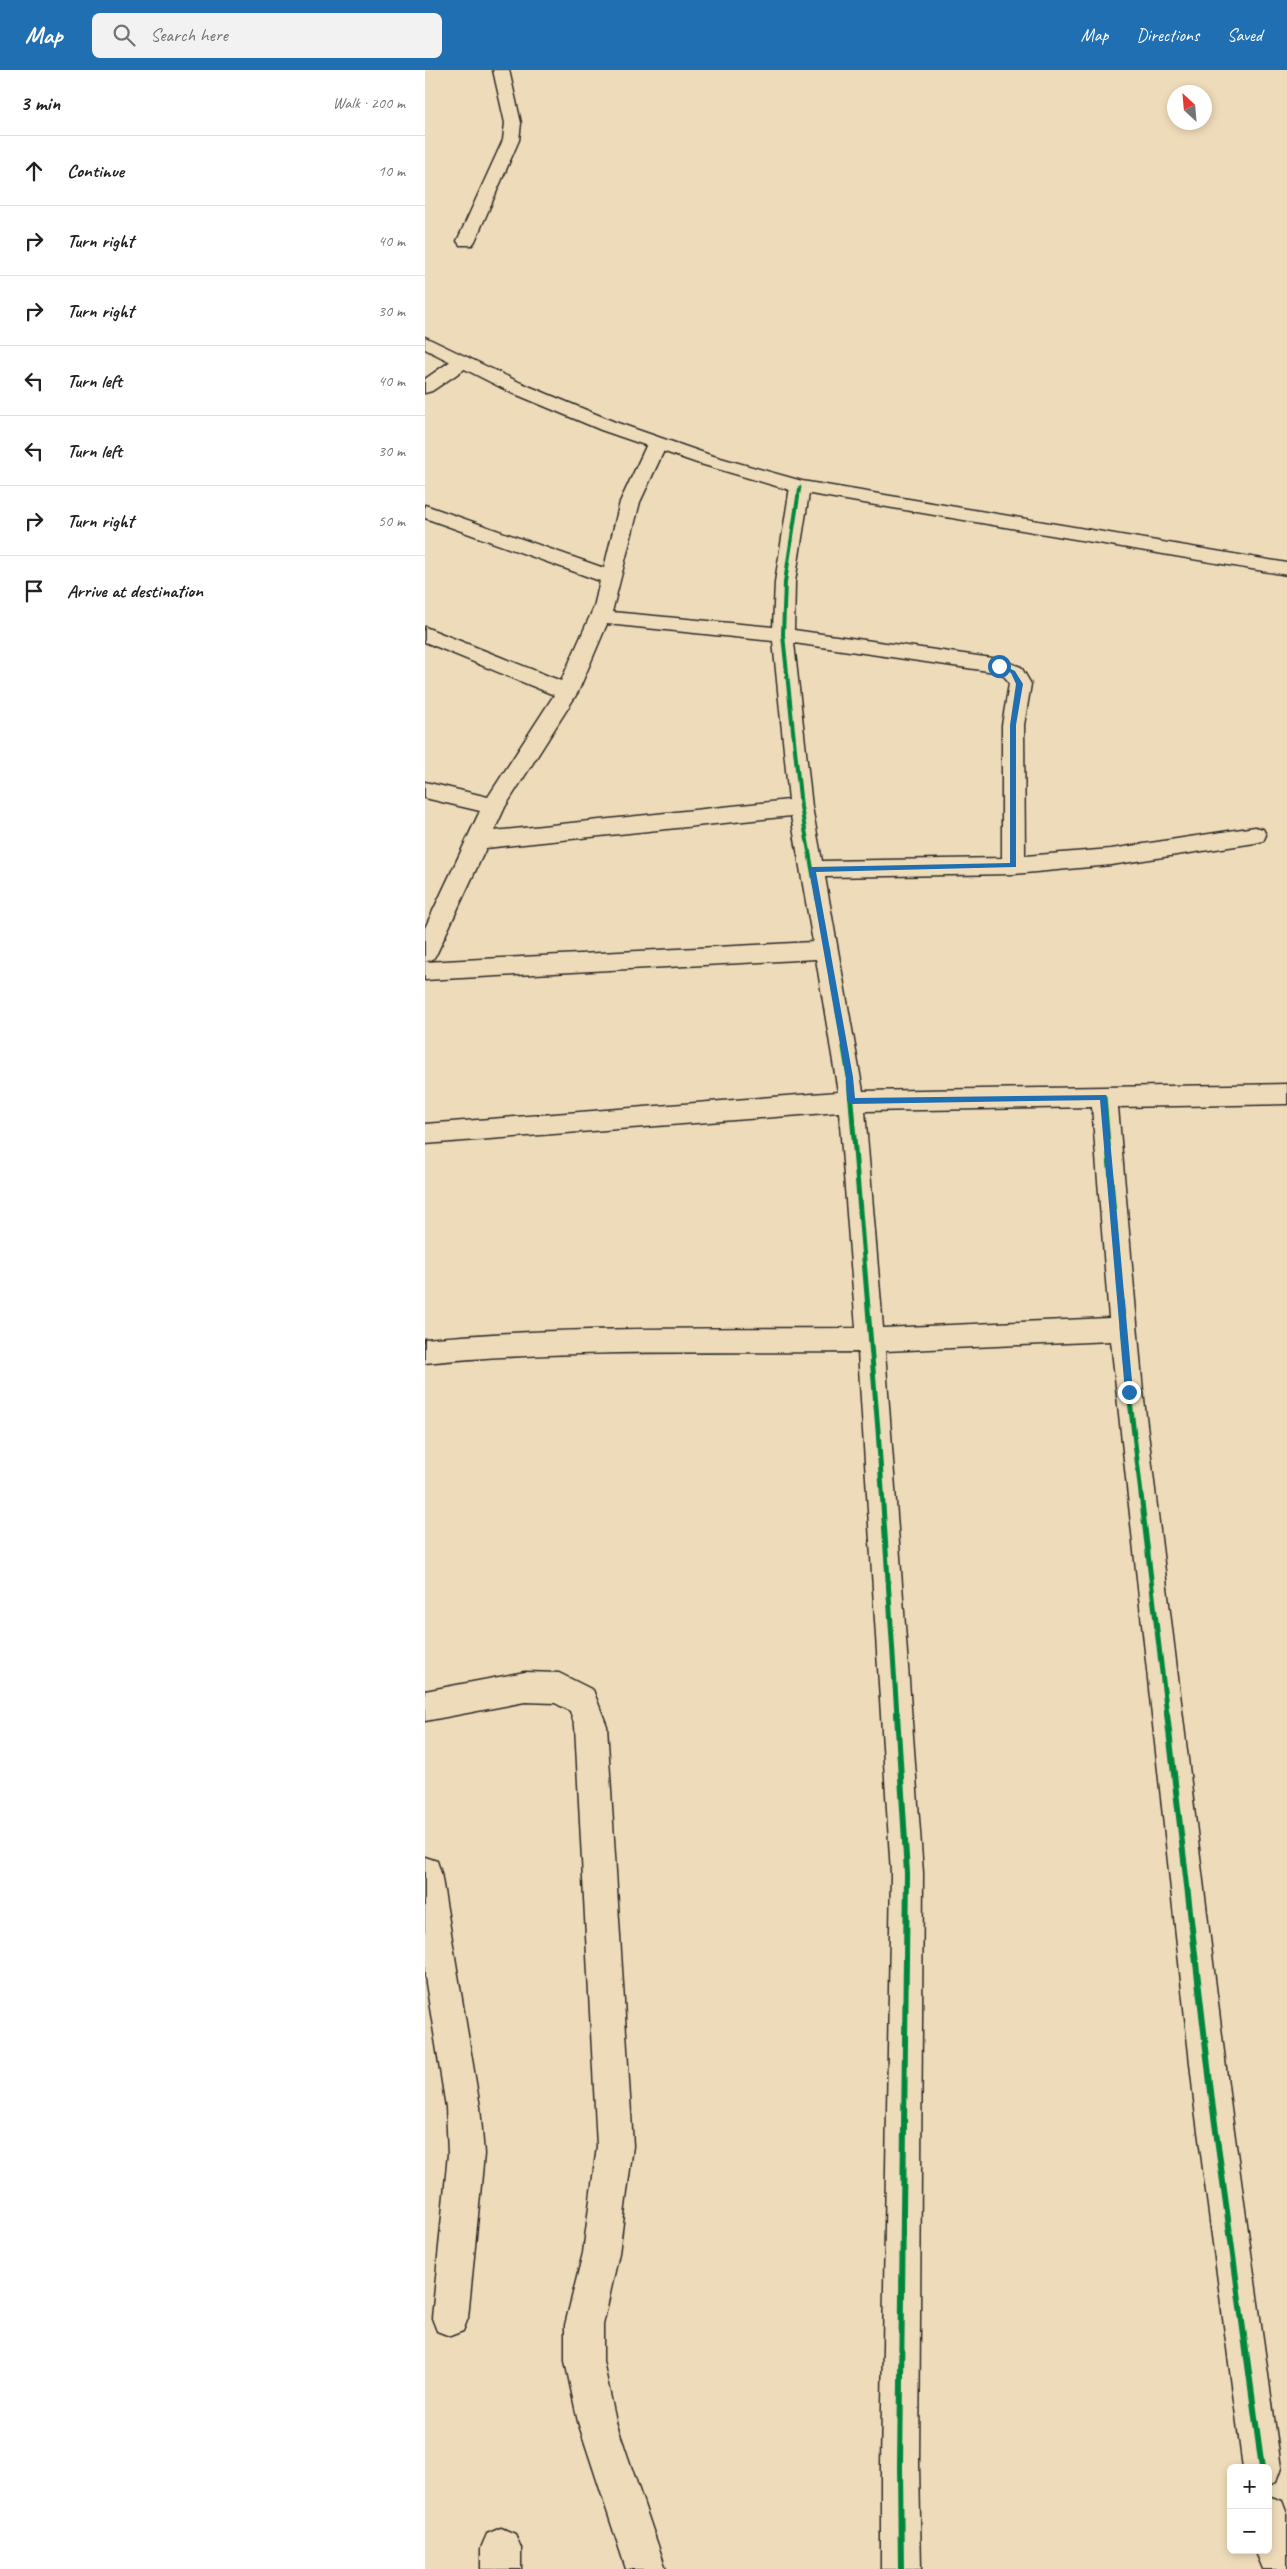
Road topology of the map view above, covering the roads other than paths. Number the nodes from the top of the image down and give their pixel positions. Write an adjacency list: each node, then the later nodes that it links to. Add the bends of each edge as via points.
1 (501, 70): 2 (street, via 513,123 511,140)
2 (466, 241)
3 (425, 342): 4 (street)
4 (462, 362): 5 (street); 6 (street, via 554,404)
5 (425, 387)
6 (657, 444): 7 (street, via 730,469); 10 (street, via 630,502)
7 (800, 487): 9 (street); 13 (street, via 785,582)
8 (425, 511): 10 (street)
9 (1287, 569)
10 (610, 577): 11 (street)
11 (600, 617): 13 (street); 14 (street)
12 (425, 634): 14 (street)
13 (783, 635): 17 (street); 20 (street, via 999,666 1013,672 1020,684 1013,725)
14 (567, 692): 16 (street)
15 (425, 790): 16 (street)
16 (494, 806): 19 (street)
17 (801, 807): 19 (street); 21 (street)
18 (1255, 835): 20 (street, via 1111,858)
19 (477, 841): 22 (street)
20 (1014, 866): 21 (street)
21 (812, 869): 23 (street)
22 (426, 948)
23 (826, 950): 24 (street); 27 (street)
24 (425, 971)
25 (1287, 1094): 26 (street)
26 (1104, 1097): 27 (street); 29 (street)
27 (851, 1101): 28 (street); 30 (street)
28 (425, 1134)
29 (1123, 1328): 30 (street); 35 (street, via 1213,2109)
30 (871, 1340): 31 (street, via 616,1338); 38 (street, via 907,1873)
31 (425, 1351)
32 (425, 1706): 37 (street, via 525,1687 559,1688 582,1700 591,1726 615,2146 601,2253 584,2326 584,2361 597,2422)
33 (425, 1873): 34 (street, via 463,2107 466,2154)
34 (450, 2318)
35 (1260, 2464)
36 (1272, 2540): 39 (street)
37 (646, 2569)
38 (901, 2569)
39 (1284, 2569)

